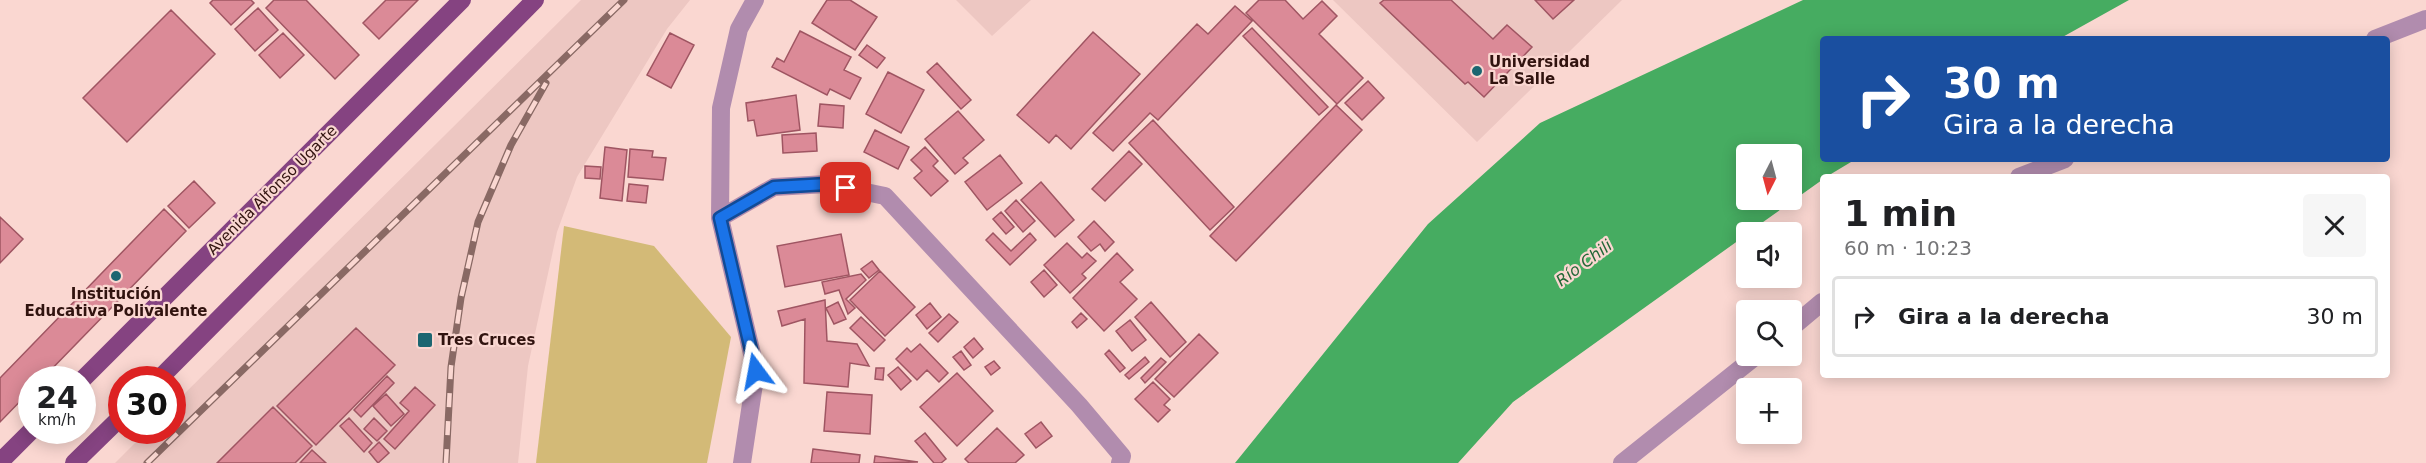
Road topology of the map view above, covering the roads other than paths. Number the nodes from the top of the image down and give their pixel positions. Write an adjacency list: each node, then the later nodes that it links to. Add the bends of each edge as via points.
1 (462, 0): 11 (main road, Avenida Alfonso Ugarte)
2 (535, 0): 12 (main road)
3 (755, 0): 8 (street, via 739,29 721,108)
4 (2426, 20): 5 (street)
5 (2383, 36)
6 (2057, 162): 7 (street)
7 (2027, 174)
8 (720, 218): 18 (street, via 756,371); 19 (street, via 774,187 827,184 885,196 1079,405 1122,456)
9 (1820, 304): 10 (street)
10 (1802, 319)
11 (96, 366)
12 (172, 366)
13 (1743, 366): 20 (street)
14 (108, 430): 17 (main road)
15 (18, 444): 16 (main road)
16 (0, 462)
17 (74, 463)
18 (742, 463)
19 (1120, 463)
20 (1622, 463)

